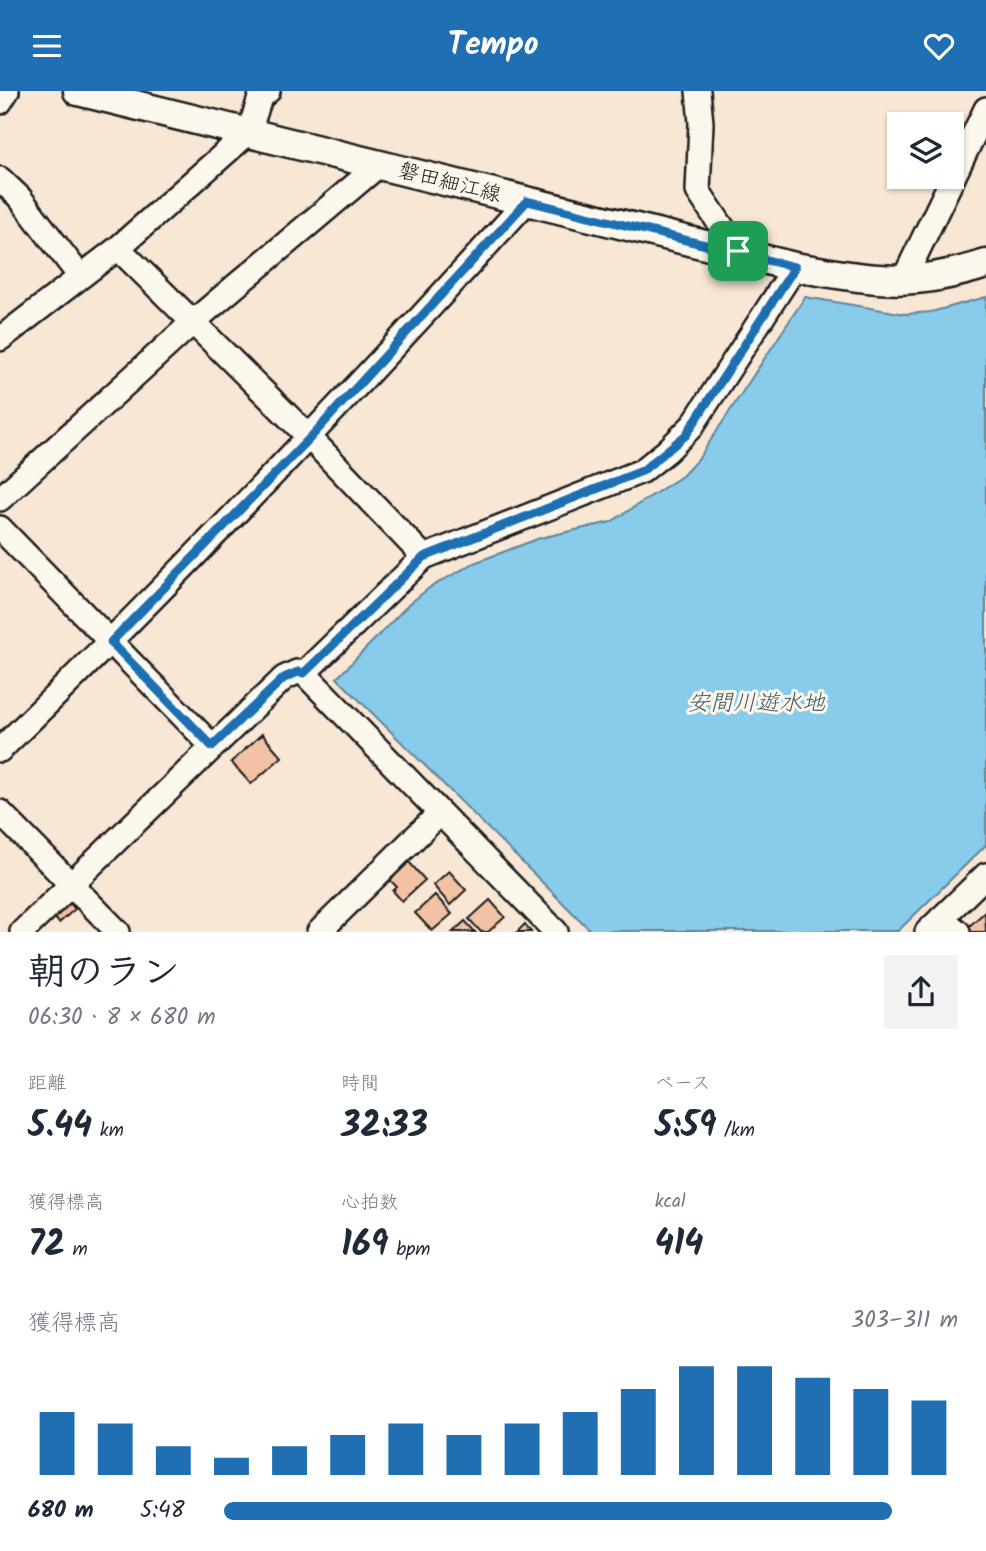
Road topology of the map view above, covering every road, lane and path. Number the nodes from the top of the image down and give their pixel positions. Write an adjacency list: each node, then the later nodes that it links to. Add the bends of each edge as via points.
1 (7, 91): 5 (street)
2 (78, 91): 7 (main road, 磐田細江線)
3 (268, 91): 7 (street, via 260,98)
4 (698, 91): 12 (street, via 698,191)
5 (0, 102)
6 (986, 109): 16 (street)
7 (249, 132): 8 (main road, 磐田細江線); 11 (street)
8 (380, 165): 10 (main road, 磐田細江線); 17 (street)
9 (0, 179): 15 (street)
10 (527, 201): 12 (main road, 磐田細江線); 19 (street)
11 (118, 248): 15 (street); 17 (street)
12 (738, 251): 14 (main road, 磐田細江線)
13 (986, 264): 16 (main road, 磐田細江線)
14 (795, 267): 16 (main road, 磐田細江線, via 872,281); 22 (street, via 686,435 642,471)
15 (79, 275): 18 (street)
16 (903, 281)
17 (193, 322): 19 (street); 20 (street)
18 (0, 338)
19 (310, 438): 22 (street); 23 (street)
20 (0, 499)
21 (0, 528): 23 (street)
22 (424, 557): 24 (street)
23 (111, 642): 25 (street); 26 (street)
24 (304, 673): 25 (street, via 284,678); 28 (street)
25 (212, 746): 30 (street)
26 (0, 750)
27 (0, 811): 30 (street)
28 (440, 813): 34 (street); 35 (street)
29 (986, 875): 31 (street)
30 (72, 885): 32 (street); 33 (street)
31 (942, 927)
32 (22, 932)
33 (118, 932)
34 (319, 932)
35 (555, 932)

